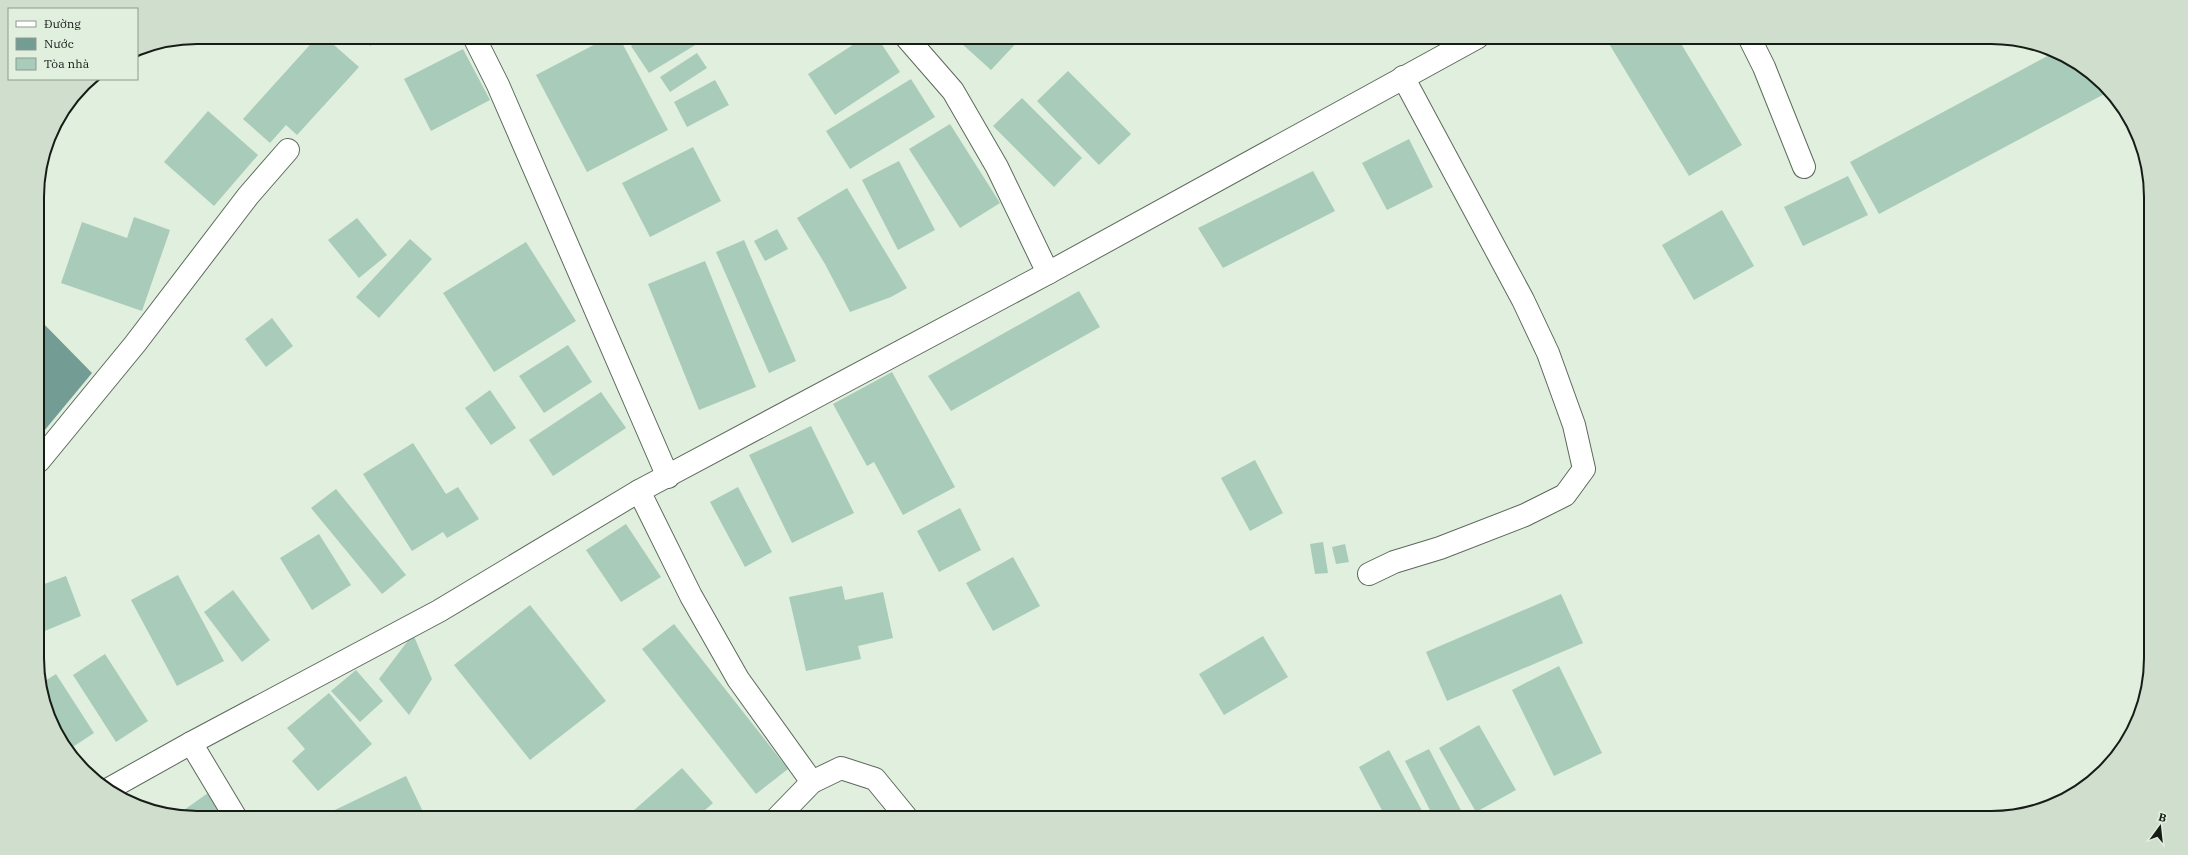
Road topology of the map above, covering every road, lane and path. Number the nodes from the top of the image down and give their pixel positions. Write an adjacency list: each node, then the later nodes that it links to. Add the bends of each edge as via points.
1 (478, 44): 10 (street, via 498,85)
2 (912, 44): 8 (street, via 953,91 997,167)
3 (1465, 44): 5 (street)
4 (1752, 44): 7 (street)
5 (1403, 77): 8 (street); 12 (street, via 1523,300 1548,353 1574,425 1584,469 1565,494 1525,515 1440,548 1394,562)
6 (288, 150): 9 (street, via 248,196 135,344)
7 (1804, 167)
8 (1048, 273): 10 (street)
9 (44, 455)
10 (668, 477): 11 (street)
11 (639, 492): 13 (street, via 439,611); 14 (street, via 691,596 738,679)
12 (1369, 574)
13 (191, 743): 15 (street); 16 (street)
14 (812, 782): 17 (street); 18 (street, via 841,768 875,779)
15 (114, 786)
16 (232, 811)
17 (784, 811)
18 (901, 811)

